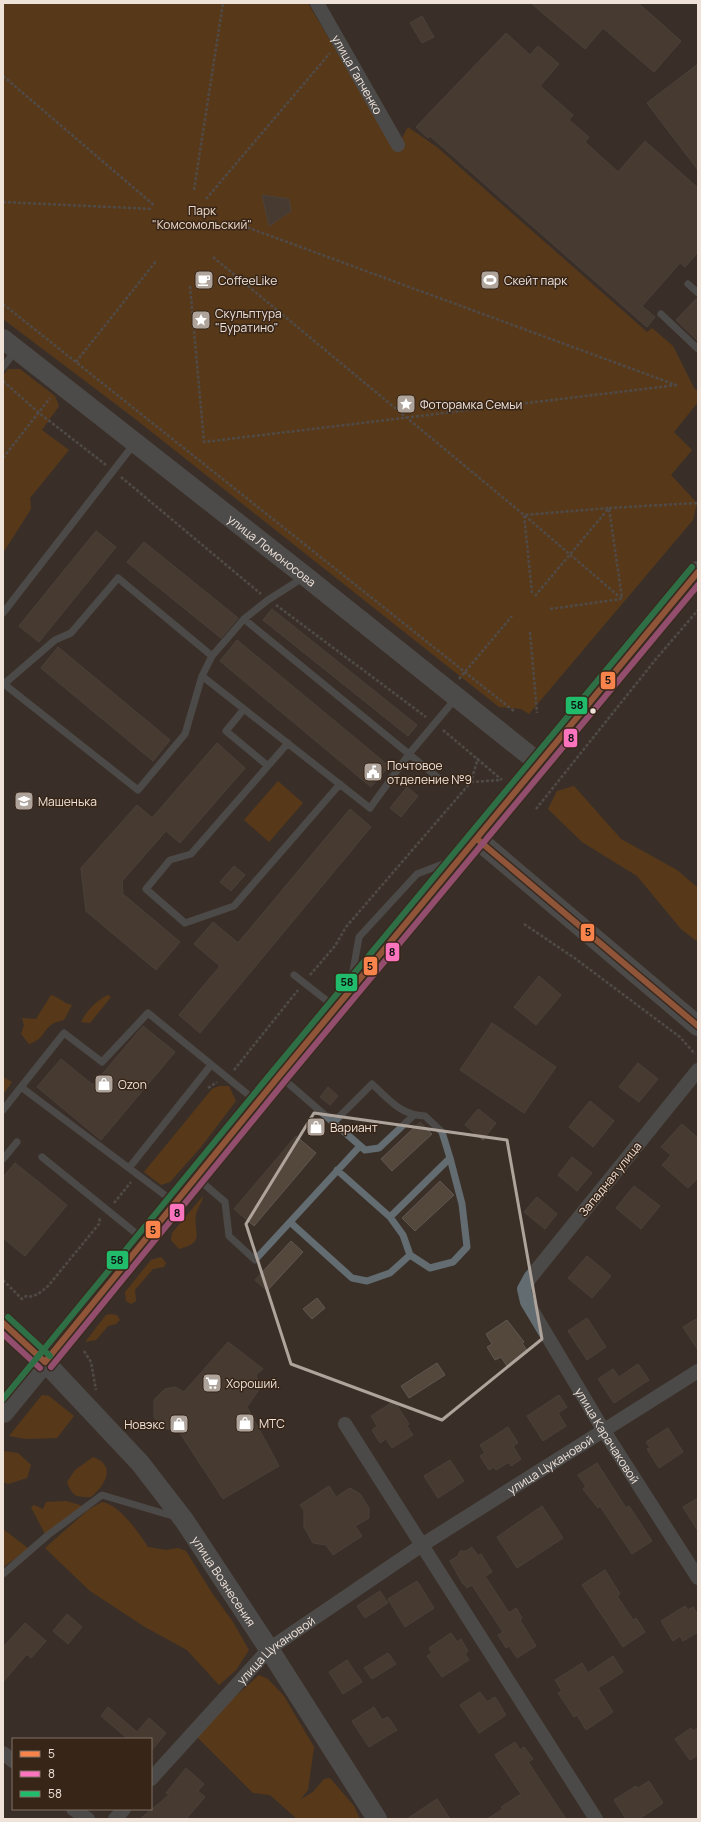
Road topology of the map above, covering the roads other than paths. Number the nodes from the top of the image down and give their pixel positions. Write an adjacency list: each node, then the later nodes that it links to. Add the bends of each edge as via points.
1 (317, 3): 2 (street, улица Гапченко)
2 (398, 145)
3 (688, 284): 4 (lane)
4 (698, 293)
5 (661, 314): 7 (lane)
6 (10, 344): 8 (lane); 9 (street, улица Ломоносова)
7 (698, 349)
8 (3, 367)
9 (135, 443): 11 (street, улица Ломоносова); 12 (lane)
10 (698, 572): 21 (main road)
11 (305, 576): 13 (lane); 17 (street, улица Ломоносова)
12 (3, 613)
13 (244, 619): 14 (lane); 20 (lane)
14 (212, 656): 15 (lane); 16 (lane, via 118,578 71,633 56,640)
15 (202, 676): 16 (lane, via 185,734 138,790); 18 (lane)
16 (4, 684)
17 (453, 694): 20 (lane); 21 (street, улица Ломоносова)
18 (244, 709): 19 (lane); 22 (lane, via 226,731)
19 (288, 743): 22 (lane); 24 (lane)
20 (409, 754): 23 (lane); 24 (lane, via 370,808)
21 (539, 763): 25 (main road)
22 (268, 766): 24 (lane, via 191,854 170,860 146,888 185,923 234,906)
23 (442, 781)
24 (340, 784)
25 (477, 840): 27 (main road); 28 (street)
26 (294, 976): 27 (lane)
27 (336, 1008): 31 (main road)
28 (698, 1026)
29 (211, 1065): 32 (lane, via 148,1013 102,1062 64,1033); 33 (lane); 42 (lane)
30 (698, 1070): 50 (street, Западная улица, via 530,1278)
31 (279, 1076): 33 (main road); 36 (lane)
32 (21, 1087): 34 (lane); 42 (lane)
33 (257, 1103): 44 (main road)
34 (3, 1110)
35 (414, 1115): 36 (lane, via 404,1112 372,1084); 38 (lane, via 379,1148 365,1150); 40 (lane, via 425,1116 442,1132)
36 (333, 1123): 38 (lane)
37 (17, 1142): 41 (lane)
38 (360, 1146): 43 (lane)
39 (42, 1157): 48 (lane)
40 (450, 1158): 46 (lane); 49 (lane, via 462,1204 467,1247 453,1262 430,1268)
41 (3, 1159)
42 (129, 1168): 45 (lane)
43 (337, 1170): 46 (lane); 47 (lane)
44 (196, 1177): 45 (main road); 47 (lane, via 225,1202 229,1236 255,1260)
45 (175, 1203): 48 (main road)
46 (390, 1217): 49 (lane, via 403,1235)
47 (290, 1222): 49 (lane, via 352,1278 367,1281 390,1273)
48 (144, 1240): 52 (main road)
49 (410, 1255)
50 (524, 1289): 56 (street, улица Карачаковой, via 527,1302)
51 (3, 1323): 52 (street, улица Вознесения)
52 (45, 1362): 54 (main road); 57 (street, улица Вознесения, via 140,1463)
53 (698, 1371): 56 (street, улица Цукановой)
54 (3, 1412)
55 (345, 1424): 58 (street)
56 (604, 1430): 58 (street, улица Цукановой); 60 (street, улица Карачаковой)
57 (184, 1520): 59 (lane, via 102,1495 48,1535); 61 (street, улица Вознесения)
58 (422, 1545): 61 (street, улица Цукановой); 68 (street)
59 (3, 1574)
60 (698, 1578)
61 (269, 1649): 64 (street, улица Цукановой); 67 (street, улица Вознесения)
62 (3, 1753): 63 (street)
63 (12, 1760)
64 (152, 1778)
65 (123, 1810): 66 (street)
66 (115, 1819)
67 (377, 1819)
68 (596, 1819)

